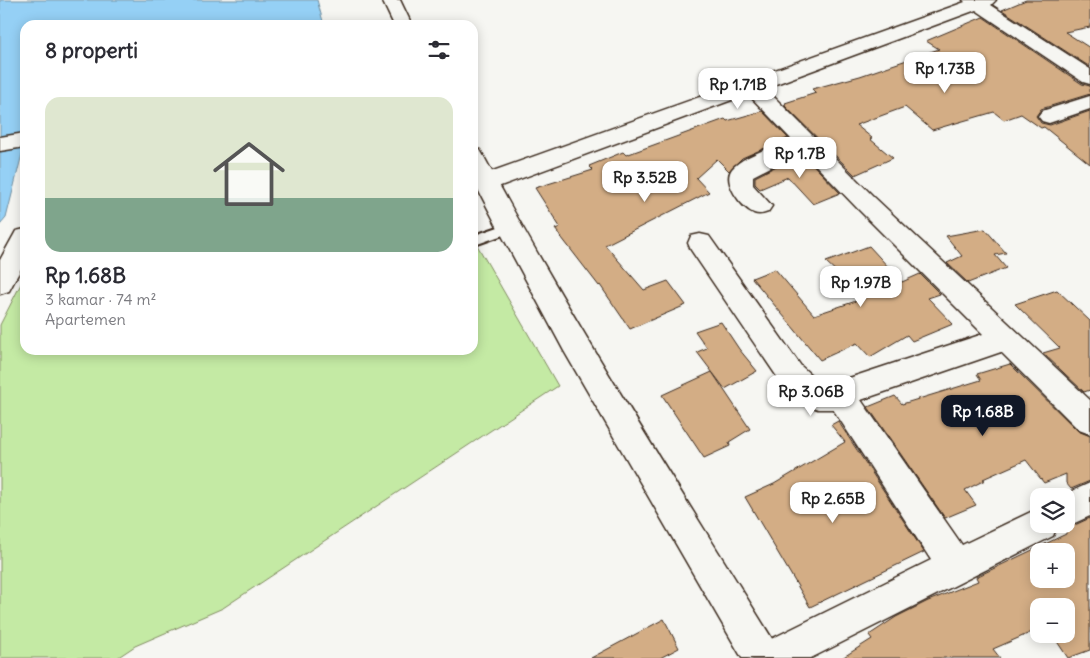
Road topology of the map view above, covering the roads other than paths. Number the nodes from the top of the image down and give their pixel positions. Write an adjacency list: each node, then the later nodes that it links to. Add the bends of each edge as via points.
1 (391, 0): 3 (main road)
2 (978, 1): 4 (main road); 5 (main road)
3 (401, 20)
4 (1090, 78)
5 (752, 86): 8 (main road); 12 (main road)
6 (1090, 102): 7 (main road)
7 (1049, 116)
8 (805, 140): 13 (main road, via 741,173 742,188); 19 (main road)
9 (20, 141): 10 (main road)
10 (0, 144)
11 (478, 166): 12 (main road)
12 (487, 182): 14 (main road)
13 (760, 206)
14 (510, 228): 15 (lane); 26 (main road, via 579,351)
15 (478, 239)
16 (700, 243): 20 (main road, via 790,375 814,396 827,398)
17 (20, 247): 18 (main road)
18 (0, 284)
19 (1005, 339): 20 (main road); 21 (main road)
20 (840, 394): 25 (main road)
21 (1090, 420)
22 (1090, 499): 23 (main road)
23 (1075, 506)
24 (1030, 530): 25 (main road)
25 (956, 567): 27 (main road)
26 (763, 658)
27 (772, 658)

